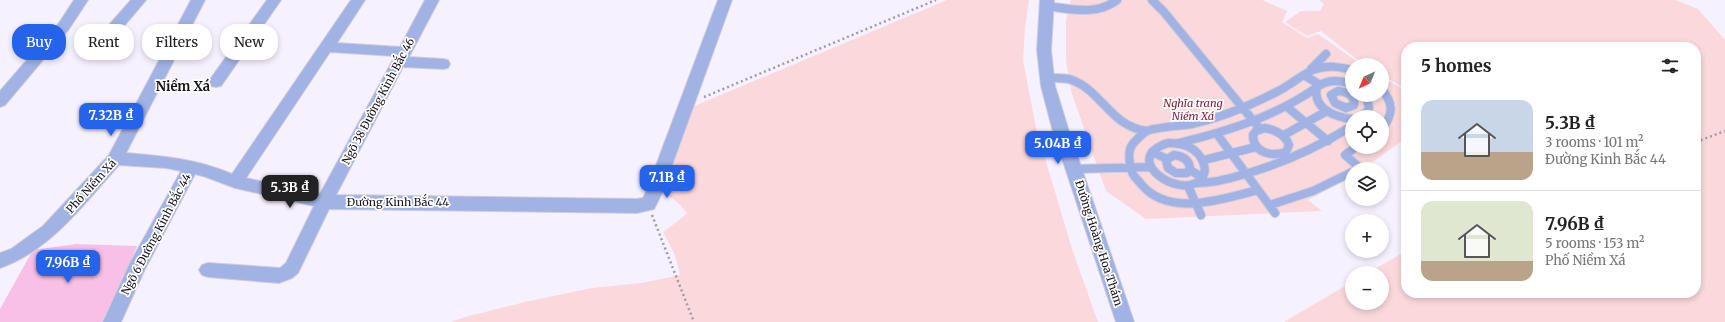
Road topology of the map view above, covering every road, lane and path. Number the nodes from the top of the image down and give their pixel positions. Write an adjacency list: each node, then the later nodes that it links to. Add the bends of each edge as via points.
1 (81, 0): 29 (street, via 64,26)
2 (139, 0): 12 (street)
3 (198, 0): 56 (street, Phố Niềm Xá)
4 (274, 0): 21 (street)
5 (358, 0): 13 (street)
6 (432, 0): 15 (street, Ngõ 38 Đường Kinh Bắc 46)
7 (725, 0): 31 (street)
8 (936, 0): 31 (path)
9 (1117, 0): 11 (lane, via 1105,8 1094,10)
10 (1152, 0): 33 (lane)
11 (1047, 3): 19 (street, Đường Hoàng Hoa Thám, via 1044,50)
12 (118, 24)
13 (326, 47): 15 (street); 68 (street)
14 (1326, 54): 18 (lane)
15 (402, 57): 16 (street); 72 (street, Ngõ 38 Đường Kinh Bắc 46)
16 (443, 64)
17 (1345, 68): 18 (lane, via 1334,66)
18 (1307, 73): 23 (lane); 33 (lane, via 1273,94)
19 (1047, 78): 42 (lane, via 1072,80 1086,88 1128,126 1140,131); 62 (street, Đường Hoàng Hoa Thám)
20 (1337, 80): 22 (lane); 23 (lane, via 1330,80); 24 (lane)
21 (216, 82)
22 (1345, 82)
23 (1318, 86): 26 (lane); 32 (lane)
24 (1340, 91): 25 (lane); 28 (lane, via 1332,93)
25 (1345, 92)
26 (1316, 98): 28 (lane); 35 (lane)
27 (1389, 98): 37 (lane, via 1392,109)
28 (1332, 99): 34 (lane)
29 (0, 101)
30 (1354, 102): 34 (lane, via 1352,106)
31 (687, 104): 74 (street)
32 (1287, 107): 38 (lane); 39 (lane)
33 (1243, 108): 38 (lane); 42 (lane, via 1191,124)
34 (1344, 108)
35 (1327, 111): 36 (lane); 39 (lane)
36 (1345, 119)
37 (1389, 120)
38 (1255, 122): 41 (lane); 44 (lane)
39 (1307, 124): 45 (lane); 47 (lane)
40 (1345, 126): 47 (lane)
41 (1260, 129): 45 (lane, via 1271,129); 50 (lane, via 1256,130 1252,137)
42 (1147, 130): 61 (lane, via 1131,146)
43 (1725, 131): 46 (path)
44 (1217, 134): 48 (lane); 52 (lane)
45 (1284, 135): 50 (lane, via 1289,148 1283,154 1267,154)
46 (1701, 140)
47 (1328, 141): 65 (lane, via 1304,155)
48 (1176, 143): 49 (lane); 51 (lane, via 1162,145)
49 (1189, 147): 54 (lane); 57 (lane)
50 (1256, 147): 52 (lane)
51 (1152, 152): 55 (lane); 60 (lane, via 1149,160)
52 (1232, 153): 57 (lane); 65 (lane)
53 (1346, 154): 58 (lane)
54 (1182, 157): 55 (lane, via 1174,155); 63 (lane, via 1189,161)
55 (1167, 159): 64 (lane, via 1166,166)
56 (115, 160): 59 (street, Đường Kinh Bắc 44, via 166,162); 78 (street, Phố Niềm Xá, via 49,231 17,254)
57 (1204, 160): 67 (lane, via 1206,167)
58 (1353, 162)
59 (191, 167): 68 (street, Đường Kinh Bắc 44); 80 (street, Ngõ 6 Đường Kinh Bắc 44, via 136,268)
60 (1151, 167): 61 (lane); 69 (lane)
61 (1131, 168): 62 (lane); 73 (lane, via 1136,180 1152,194 1175,203)
62 (1074, 169): 82 (street, Đường Hoàng Hoa Thám)
63 (1190, 170): 64 (lane, via 1184,174); 67 (lane)
64 (1173, 172): 69 (lane)
65 (1247, 174): 67 (lane, via 1211,183); 71 (lane)
66 (1345, 175): 75 (lane, via 1313,191)
67 (1200, 180): 70 (lane)
68 (235, 182): 72 (street, Đường Kinh Bắc 44)
69 (1165, 182): 70 (lane)
70 (1188, 186): 73 (lane)
71 (1258, 190): 73 (lane); 75 (lane)
72 (324, 202): 74 (street, Đường Kinh Bắc 44, via 637,206); 79 (street, Ngõ 38 Đường Kinh Bắc 46, via 292,268 286,273 279,276)
73 (1196, 203): 77 (lane)
74 (648, 204): 81 (path)
75 (1270, 205): 76 (lane)
76 (1275, 213)
77 (1201, 215)
78 (0, 261)
79 (208, 270)
80 (112, 322)
81 (694, 322)
82 (1125, 322)

